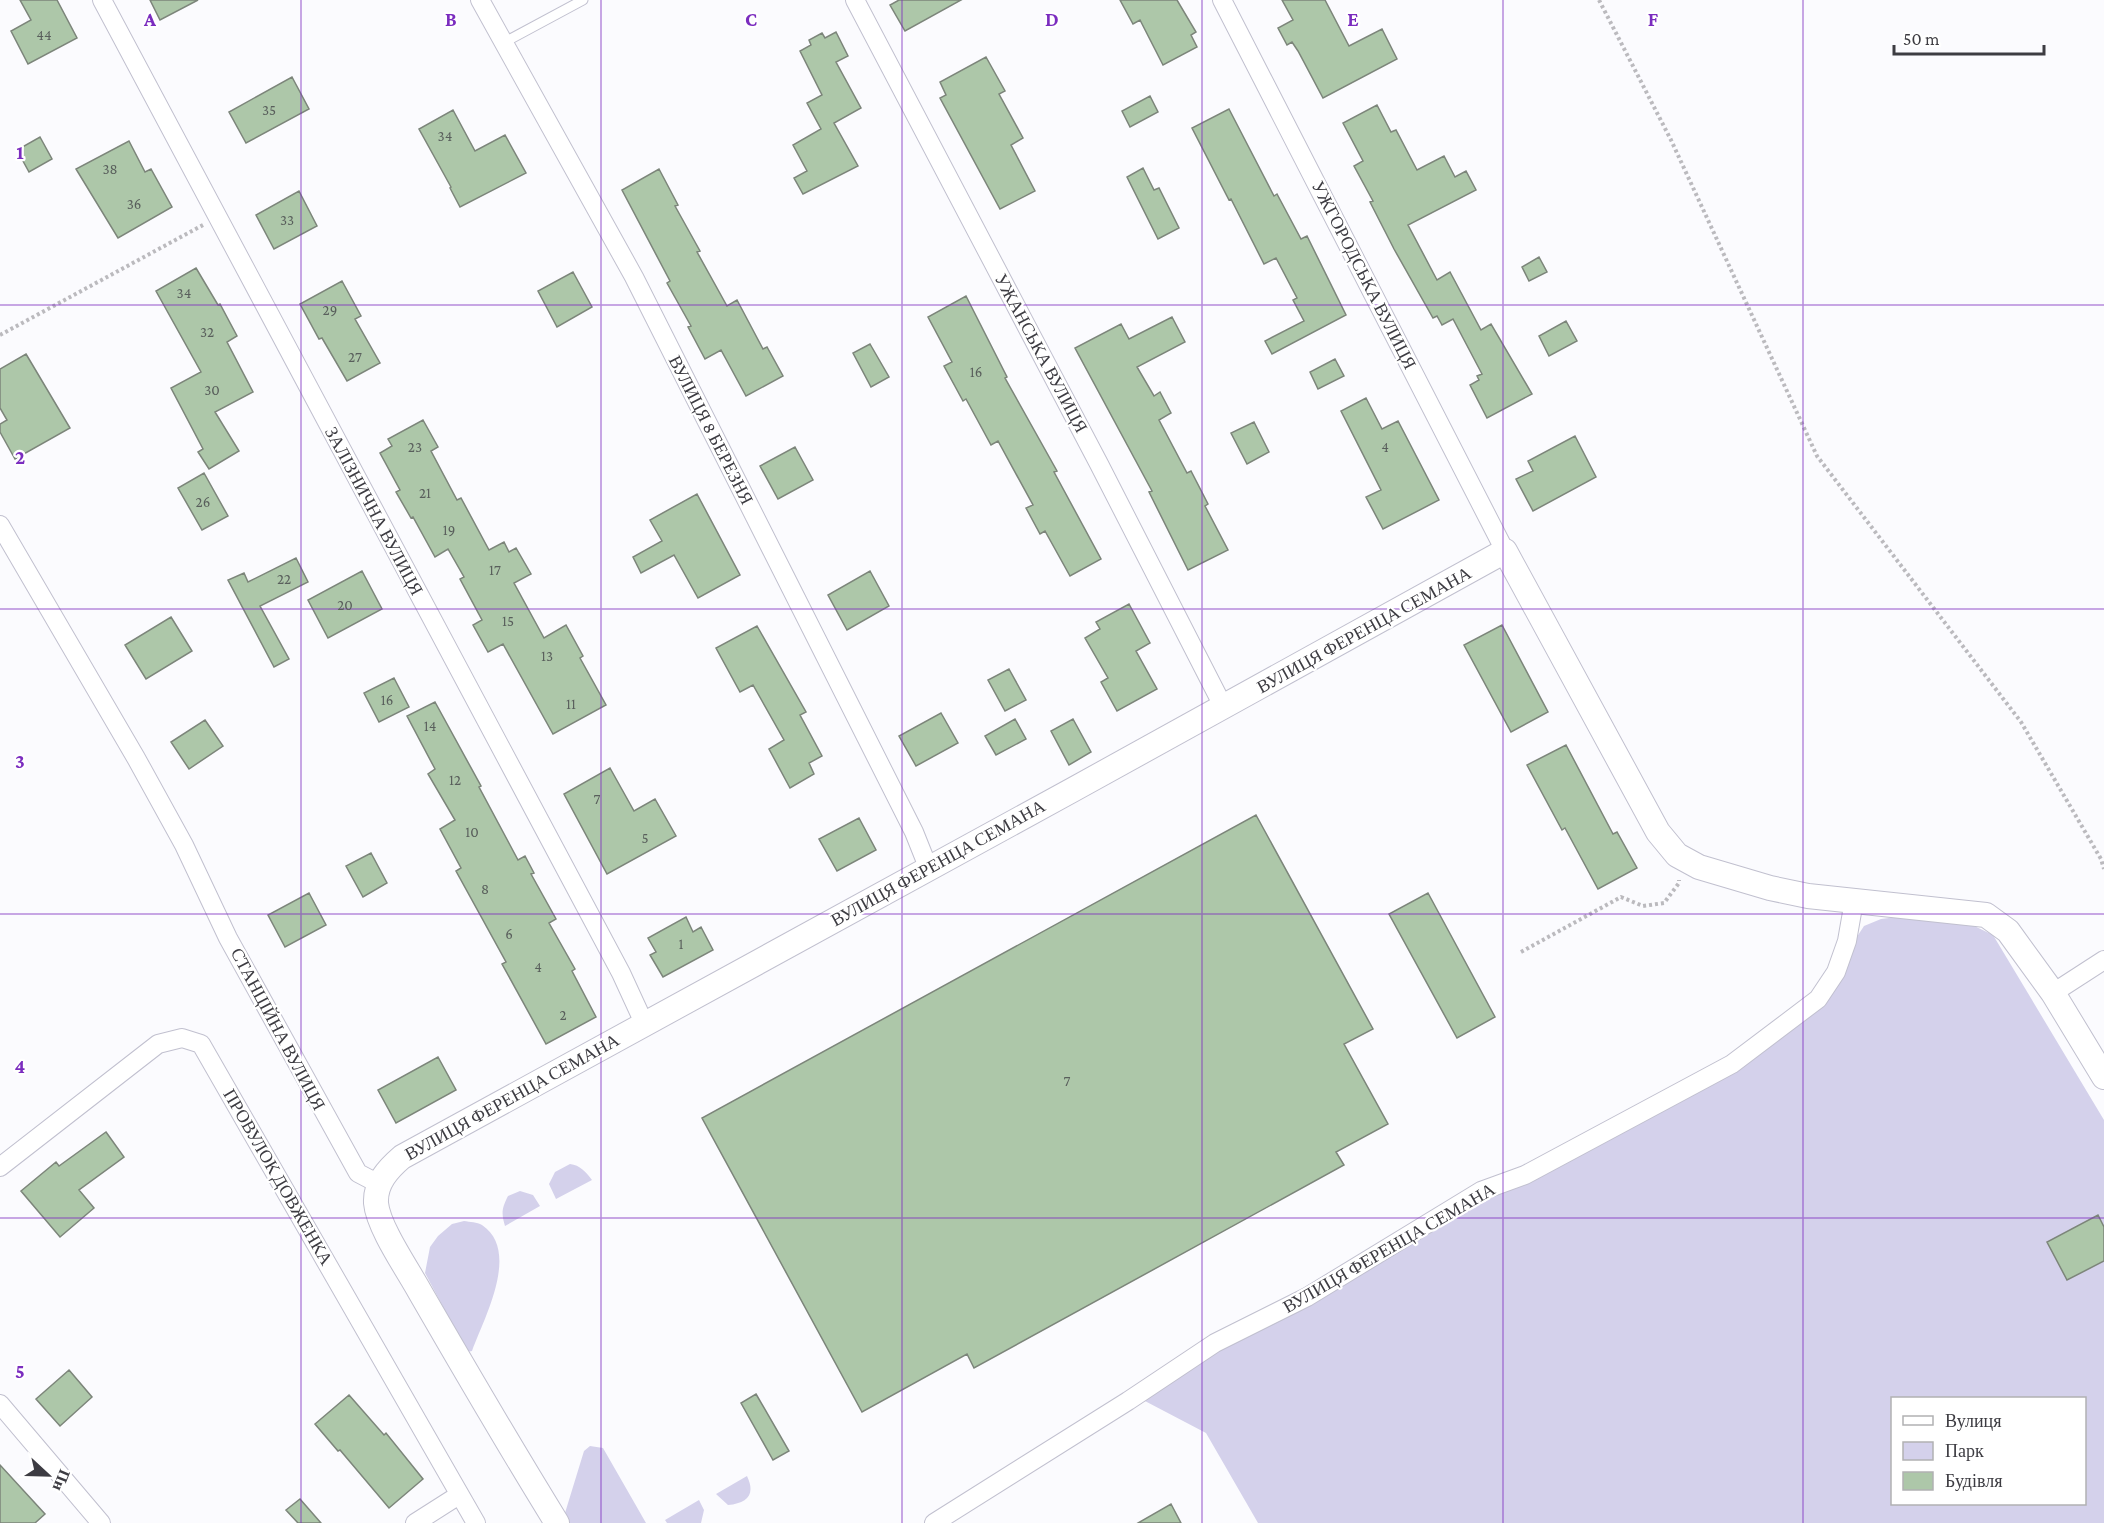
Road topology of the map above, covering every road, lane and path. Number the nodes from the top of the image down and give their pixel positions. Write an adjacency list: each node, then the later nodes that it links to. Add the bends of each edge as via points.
1 (102, 0): 8 (street, ЗАЛІЗНИЧНА ВУЛИЦЯ)
2 (480, 0): 7 (street, ВУЛИЦЯ 8 БЕРЕЗНЯ)
3 (583, 0): 7 (lane)
4 (855, 0): 12 (street, УЖАНСЬКА ВУЛИЦЯ)
5 (1222, 0): 11 (street, УЖГОРОДСЬКА ВУЛИЦЯ)
6 (1599, 0): 14 (path, via 1671,140 1816,456 2021,722)
7 (502, 43): 15 (street, ВУЛИЦЯ 8 БЕРЕЗНЯ, via 634,277 914,832)
8 (217, 218): 9 (path); 21 (street, ЗАЛІЗНИЧНА ВУЛИЦЯ, via 621,973)
9 (0, 335)
10 (0, 525): 24 (street, СТАНЦІЙНА ВУЛИЦЯ, via 141,767 228,938 358,1173)
11 (1505, 551): 12 (street, ВУЛИЦЯ ФЕРЕНЦА СЕМАНА); 13 (street, via 1658,832)
12 (1224, 708): 15 (street, ВУЛИЦЯ ФЕРЕНЦА СЕМАНА)
13 (1677, 855): 17 (street, via 1699,867 1770,888); 18 (path, via 1679,883 1664,903 1643,906 1621,897)
14 (2103, 858): 16 (path)
15 (928, 867): 21 (street, ВУЛИЦЯ ФЕРЕНЦА СЕМАНА)
16 (2104, 870)
17 (1854, 901): 20 (street, via 1986,915 2008,931); 31 (street, ВУЛИЦЯ ФЕРЕНЦА СЕМАНА, via 1847,941 1836,972 1818,999 1732,1064 1524,1175 1481,1191 1307,1297 1215,1343)
18 (1521, 952)
19 (2104, 960): 20 (street)
20 (2053, 993): 22 (street)
21 (644, 1023): 24 (street, ВУЛИЦЯ ФЕРЕНЦА СЕМАНА, via 402,1157)
22 (2104, 1077)
23 (0, 1167): 26 (street, ПРОВУЛОК ДОВЖЕНКА, via 158,1044 182,1038 201,1044)
24 (379, 1184): 30 (street, via 376,1205 394,1247)
25 (0, 1404): 27 (street)
26 (459, 1495): 28 (street); 29 (street, ПРОВУЛОК ДОВЖЕНКА)
27 (101, 1523)
28 (415, 1523)
29 (476, 1523)
30 (557, 1523)
31 (934, 1523)

